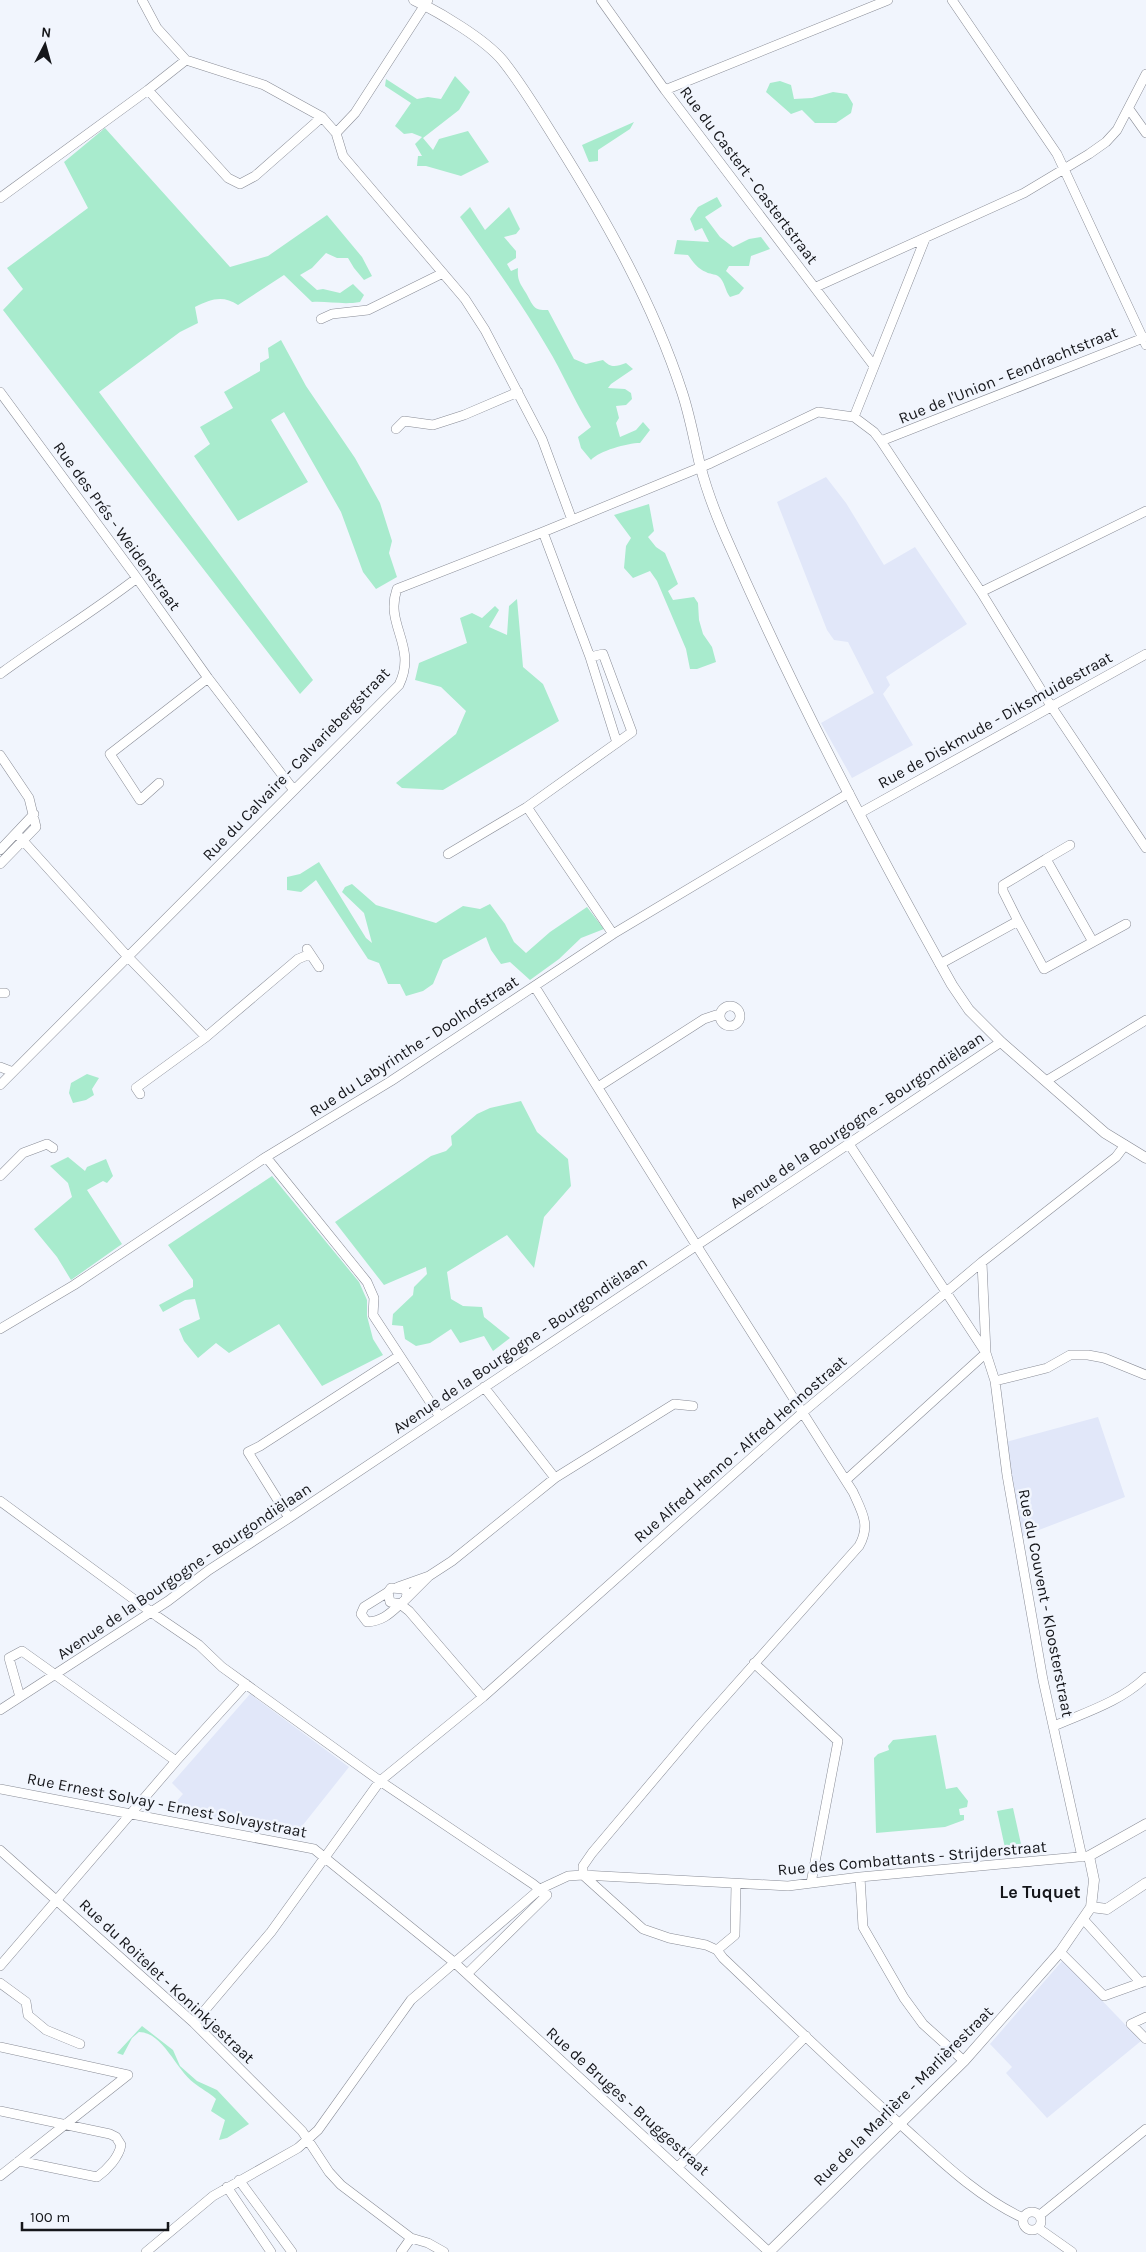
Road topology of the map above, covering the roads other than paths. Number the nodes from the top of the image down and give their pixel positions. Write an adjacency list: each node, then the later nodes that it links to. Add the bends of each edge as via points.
1 (142, 0): 7 (street, via 158,28)
2 (414, 0): 6 (street)
3 (601, 0): 10 (street, Rue du Castert - Castertstraat)
4 (888, 0): 10 (street)
5 (952, 0): 15 (street)
6 (426, 3): 13 (street, via 355,113); 28 (street, via 502,59 597,207 634,274 666,349 693,430)
7 (186, 60): 9 (street); 12 (street, via 264,85)
8 (1146, 74): 11 (street)
9 (148, 90): 12 (street, via 228,178 240,184 255,176); 16 (street)
10 (665, 90): 19 (street, Rue du Castert - Castertstraat)
11 (1129, 110): 14 (street); 15 (street, via 1106,142)
12 (322, 117): 13 (street)
13 (336, 133): 18 (street, via 343,156)
14 (1146, 133)
15 (1066, 169): 17 (street, via 1024,193); 21 (street)
16 (0, 198)
17 (925, 239): 19 (street); 22 (street)
18 (443, 273): 20 (street, via 368,310 332,314); 24 (street, via 486,330)
19 (816, 287): 22 (street, Rue du Castert - Castertstraat)
20 (321, 319)
21 (1145, 340): 27 (street, Rue de l'Union - Eendrachtstraat)
22 (874, 366): 25 (street)
23 (0, 392): 32 (street, Rue des Prés - Weidenstraat)
24 (518, 392): 26 (street, via 432,425 404,421); 30 (street, via 542,439)
25 (854, 417): 27 (street); 28 (street, Rue du Calvaire - Calvariebergstraat, via 818,412)
26 (396, 429)
27 (881, 441): 33 (street)
28 (701, 467): 30 (street, Rue du Calvaire - Calvariebergstraat); 43 (street, via 759,612)
29 (1146, 511): 33 (street)
30 (572, 520): 31 (street, Rue du Calvaire - Calvariebergstraat)
31 (543, 532): 35 (street); 42 (street, Rue du Calvaire - Calvariebergstraat, via 397,589 393,602 405,652 405,671 399,685)
32 (137, 578): 36 (street); 37 (street, Rue des Prés - Weidenstraat)
33 (981, 592): 38 (street)
34 (1146, 654): 38 (street, Rue de Diskmude - Diksmuidestraat)
35 (590, 657): 39 (street); 39 (street, via 603,654 632,732)
36 (0, 674)
37 (208, 678): 41 (street, via 110,754 140,800); 42 (street, Rue des Prés - Weidenstraat)
38 (1051, 706): 45 (street, Rue de Diskmude - Diksmuidestraat); 50 (street)
39 (617, 743): 44 (street)
40 (0, 755): 46 (street, via 30,798)
41 (159, 783)
42 (292, 789): 59 (street, Rue du Calvaire - Calvariebergstraat)
43 (849, 793): 45 (street); 57 (street, Rue du Labyrinthe - Doolhofstraat)
44 (527, 807): 52 (street); 57 (street)
45 (860, 813): 60 (street)
46 (34, 814): 47 (street); 48 (street, via 36,827)
47 (17, 834): 48 (street); 51 (street)
48 (23, 842): 54 (street); 59 (street)
49 (1070, 846): 53 (street)
50 (1146, 848)
51 (0, 850)
52 (448, 854)
53 (1046, 859): 55 (street, via 1003,885); 58 (street)
54 (0, 864)
55 (1018, 921): 58 (street, via 1044,969); 60 (street)
56 (1126, 924): 58 (street)
57 (613, 934): 62 (street, Rue du Labyrinthe - Doolhofstraat)
58 (1093, 942)
59 (128, 957): 65 (street); 68 (street, Rue du Calvaire - Calvariebergstraat)
60 (940, 964): 66 (street, via 969,1010)
61 (319, 967): 65 (street, via 309,951)
62 (535, 986): 71 (street); 76 (street, Rue du Labyrinthe - Doolhofstraat)
63 (719, 1014): 71 (street, via 704,1019)
64 (1146, 1020): 69 (street)
65 (206, 1037): 72 (street, via 136,1088)
66 (1001, 1042): 69 (street); 73 (street, Avenue de la Bourgogne - Bourgondiëlaan)
67 (0, 1067): 68 (street)
68 (12, 1072): 70 (street, Rue du Calvaire - Calvariebergstraat)
69 (1046, 1081): 74 (street, via 1105,1133)
70 (0, 1085)
71 (598, 1087): 79 (street)
72 (140, 1094)
73 (849, 1144): 79 (street, Avenue de la Bourgogne - Bourgondiëlaan); 81 (street, Rue du Couvent - Kloosterstraat)
74 (1125, 1145): 77 (street); 80 (street, Rue Alfred Henno - Alfred Hennostraat, via 1114,1158)
75 (53, 1148): 78 (street, via 47,1144 23,1153)
76 (266, 1157): 82 (street, Rue du Labyrinthe - Doolhofstraat, via 74,1285); 84 (street, via 367,1282 374,1298 373,1315)
77 (1146, 1158)
78 (0, 1176)
79 (696, 1245): 87 (street, Avenue de la Bourgogne - Bourgondiëlaan); 89 (street)
80 (982, 1262): 81 (street, Rue Alfred Henno - Alfred Hennostraat); 83 (street, Rue du Couvent - Kloosterstraat)
81 (947, 1291): 83 (street, Rue du Couvent - Kloosterstraat); 89 (street, Rue Alfred Henno - Alfred Hennostraat)
82 (0, 1330)
83 (986, 1353): 86 (street, Rue du Couvent - Kloosterstraat); 92 (street)
84 (399, 1356): 90 (street); 94 (street, via 248,1452)
85 (1146, 1375): 86 (street, via 1104,1358 1070,1355 1048,1368)
86 (995, 1381): 107 (street, Rue du Couvent - Kloosterstraat, via 1024,1575 1042,1680)
87 (484, 1387): 90 (street, Avenue de la Bourgogne - Bourgondiëlaan); 91 (street)
88 (692, 1406): 91 (street, via 674,1404)
89 (802, 1413): 92 (street); 105 (street, Rue Alfred Henno - Alfred Hennostraat)
90 (440, 1417): 94 (street, Avenue de la Bourgogne - Bourgondiëlaan)
91 (555, 1478): 95 (street)
92 (846, 1480): 100 (street, via 862,1512 865,1535 859,1546)
93 (0, 1501): 99 (street)
94 (289, 1518): 99 (street, Avenue de la Bourgogne - Bourgondiëlaan)
95 (429, 1576): 96 (street); 98 (street)
96 (398, 1587): 97 (street); 98 (street, via 406,1593)
97 (388, 1592): 98 (street, via 390,1602); 98 (street, via 364,1607 361,1614 367,1622 379,1621)
98 (403, 1602): 105 (street)
99 (150, 1612): 101 (street, Avenue de la Bourgogne - Bourgondiëlaan); 103 (street, via 199,1645)
100 (754, 1663): 116 (street, via 592,1852 583,1866); 118 (street, via 838,1741)
101 (56, 1674): 104 (street, Avenue de la Bourgogne - Bourgondiëlaan); 104 (street, Avenue de la Bourgogne - Bourgondiëlaan, via 22,1651 9,1658); 108 (street)
102 (1146, 1677): 107 (street, via 1110,1703)
103 (246, 1684): 108 (street); 109 (street)
104 (20, 1697): 106 (street, Avenue de la Bourgogne - Bourgondiëlaan)
105 (483, 1697): 109 (street, Rue Alfred Henno - Alfred Hennostraat)
106 (0, 1710)
107 (1054, 1726): 114 (street, Rue du Couvent - Kloosterstraat)
108 (176, 1761): 111 (street)
109 (380, 1781): 115 (street, Rue Alfred Henno - Alfred Hennostraat); 121 (street)
110 (0, 1788): 111 (street, Rue Ernest Solvay - Ernest Solvaystraat)
111 (132, 1813): 115 (street, Rue Ernest Solvay - Ernest Solvaystraat, via 314,1849); 122 (street)
112 (1146, 1824): 114 (street)
113 (0, 1850): 122 (street, Rue du Roitelet - Koninkjestraat)
114 (1086, 1856): 117 (street, Rue des Combattants - Strijderstraat); 123 (street, Rue de la Marlière - Marlièrestraat, via 1094,1880)
115 (325, 1858): 127 (street, Rue Ernest Solvay - Ernest Solvaystraat); 133 (street, Rue Alfred Henno - Alfred Hennostraat, via 271,1932)
116 (583, 1875): 120 (street, Rue des Combattants - Strijderstraat); 121 (street, Rue des Combattants - Strijderstraat, via 568,1876); 125 (street, via 643,1929)
117 (860, 1877): 118 (street, Rue des Combattants - Strijderstraat); 138 (street, via 863,1927 923,2024)
118 (811, 1883): 120 (street, Rue des Combattants - Strijderstraat, via 788,1886)
119 (1146, 1883): 123 (street, via 1107,1909)
120 (736, 1884): 125 (street, via 735,1935)
121 (540, 1889): 127 (street, Rue des Combattants - Strijderstraat); 129 (street, via 547,1895 541,1902)
122 (58, 1901): 128 (street); 133 (street, Rue du Roitelet - Koninkjestraat)
123 (1091, 1908): 124 (street, Rue de la Marlière - Marlièrestraat)
124 (1084, 1920): 126 (street, Rue de la Marlière - Marlièrestraat); 130 (street)
125 (717, 1950): 134 (street)
126 (1060, 1952): 130 (street, via 1104,1996); 138 (street, Rue de la Marlière - Marlièrestraat)
127 (455, 1963): 129 (street, Rue de Bruges - Bruggestraat); 143 (street, Rue des Combattants - Strijderstraat, via 412,2000)
128 (0, 1966)
129 (467, 1974): 145 (street, Rue de Bruges - Bruggestraat)
130 (1144, 1982)
131 (0, 1983): 136 (street, via 26,2002 28,2015 46,2030)
132 (1146, 2017): 135 (street, via 1131,2024)
133 (194, 2024): 143 (street, Rue du Roitelet - Koninkjestraat)
134 (806, 2036): 140 (street); 145 (street)
135 (1146, 2039)
136 (80, 2044)
137 (0, 2047): 141 (street, via 128,2075)
138 (964, 2061): 140 (street, Rue de la Marlière - Marlièrestraat)
139 (0, 2111): 141 (street)
140 (900, 2124): 150 (street, via 972,2187); 159 (street, Rue de la Marlière - Marlièrestraat)
141 (66, 2126): 144 (street); 144 (street, via 110,2134 118,2139 120,2151 100,2175 92,2177)
142 (1146, 2129): 149 (street)
143 (308, 2140): 147 (street, Rue des Combattants - Strijderstraat); 152 (street, Rue du Roitelet - Koninkjestraat, via 328,2172 341,2185)
144 (20, 2161): 146 (street)
145 (678, 2167): 159 (street, Rue de Bruges - Bruggestraat)
146 (0, 2176)
147 (239, 2180): 148 (street, Rue des Combattants - Strijderstraat); 156 (street)
148 (227, 2187): 154 (street, Rue des Combattants - Strijderstraat); 155 (street)
149 (1040, 2215): 150 (street, via 1032,2211); 151 (street)
150 (1023, 2218): 151 (street, via 1027,2228)
151 (1038, 2228): 153 (street)
152 (411, 2238): 157 (street); 158 (street, Rue du Roitelet - Koninkjestraat)
153 (1067, 2251)
154 (146, 2252)
155 (271, 2252)
156 (292, 2252)
157 (401, 2252)
158 (444, 2252)
159 (769, 2252)

